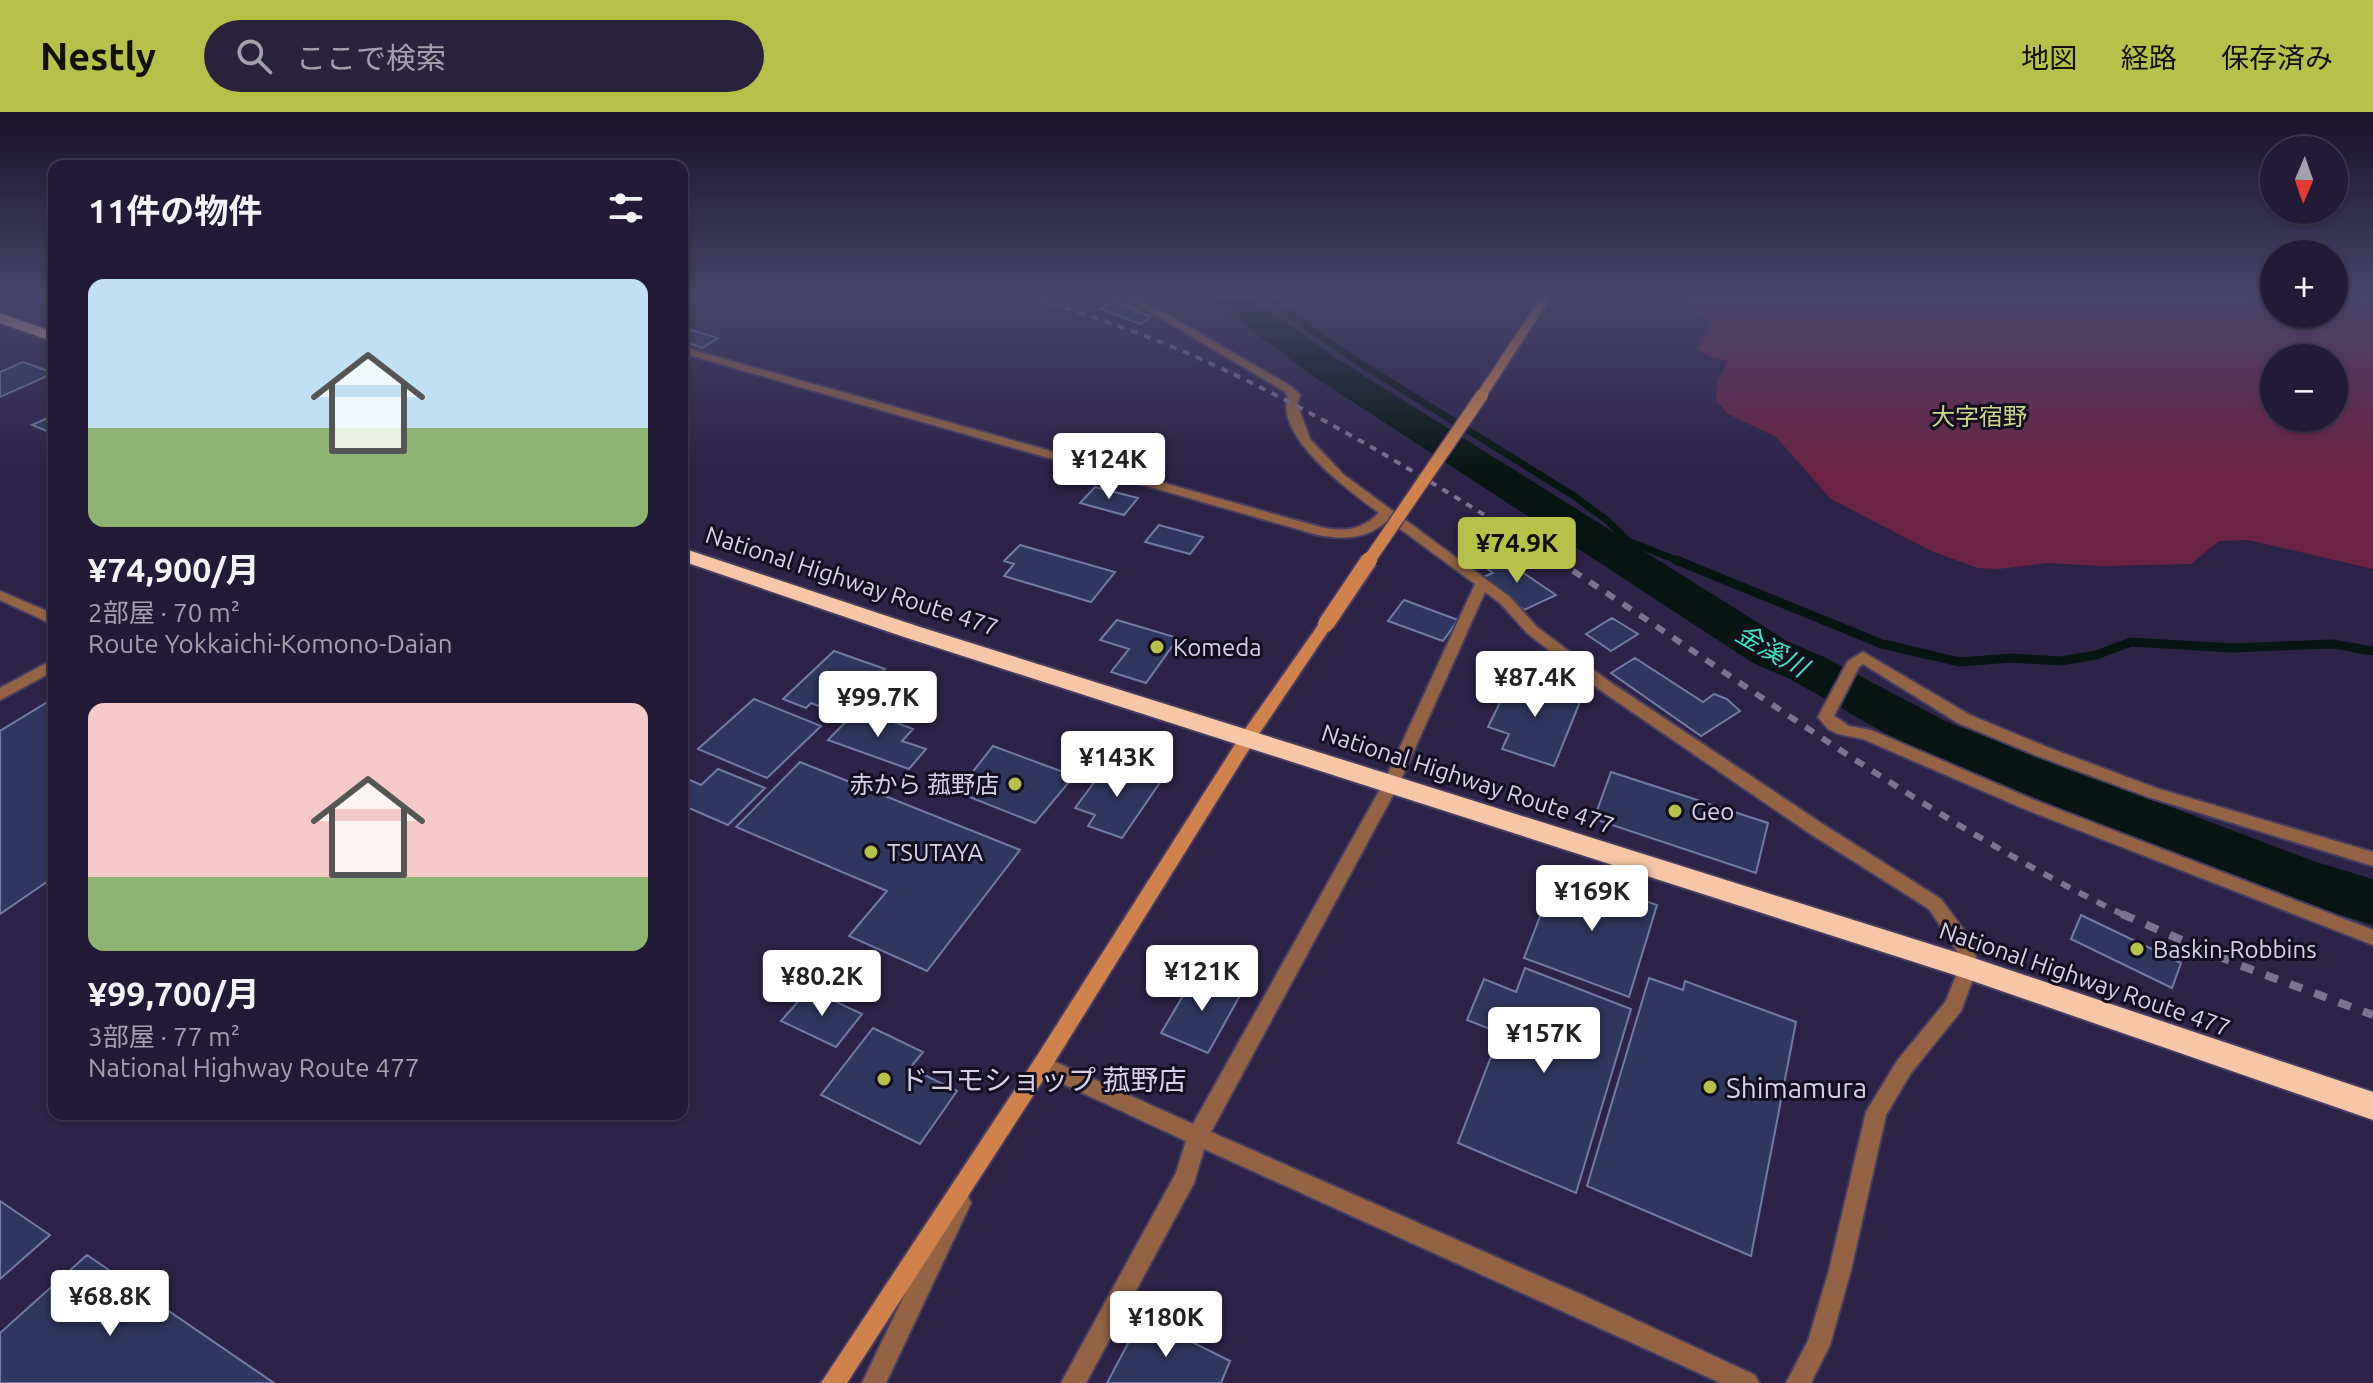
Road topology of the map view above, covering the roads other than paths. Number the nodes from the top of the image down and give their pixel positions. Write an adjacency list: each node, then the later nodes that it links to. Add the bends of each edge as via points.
1 (694, 353): 4 (street, via 1318,531 1356,534)
2 (1227, 353): 4 (street, via 1294,395 1291,404 1304,440 1340,478)
3 (1509, 353): 11 (main road, bridge)
4 (1386, 514): 6 (street)
5 (688, 556): 11 (highway, National Highway Route 477)
6 (1482, 584): 12 (street); 15 (street, via 1605,686 1935,904 1958,935)
7 (0, 595): 8 (street)
8 (48, 617)
9 (48, 667): 10 (street)
10 (0, 695)
11 (1247, 739): 12 (highway, National Highway Route 477); 16 (main road)
12 (1391, 784): 15 (highway, National Highway Route 477); 18 (street)
13 (2373, 859): 14 (street, via 2154,793 1964,719 1863,657 1853,664 1826,717 1851,734 1865,734 2028,804)
14 (2373, 938)
15 (1968, 968): 17 (highway, National Highway Route 477); 24 (street, via 1954,1005 1876,1112 1840,1270 1818,1345)
16 (1042, 1065): 18 (street); 19 (main road)
17 (2373, 1106)
18 (1197, 1137): 22 (street, via 1186,1176); 23 (street, via 1584,1305)
19 (985, 1151): 20 (main road); 21 (street)
20 (833, 1383)
21 (874, 1383)
22 (1073, 1383)
23 (1747, 1383)
24 (1798, 1383)

